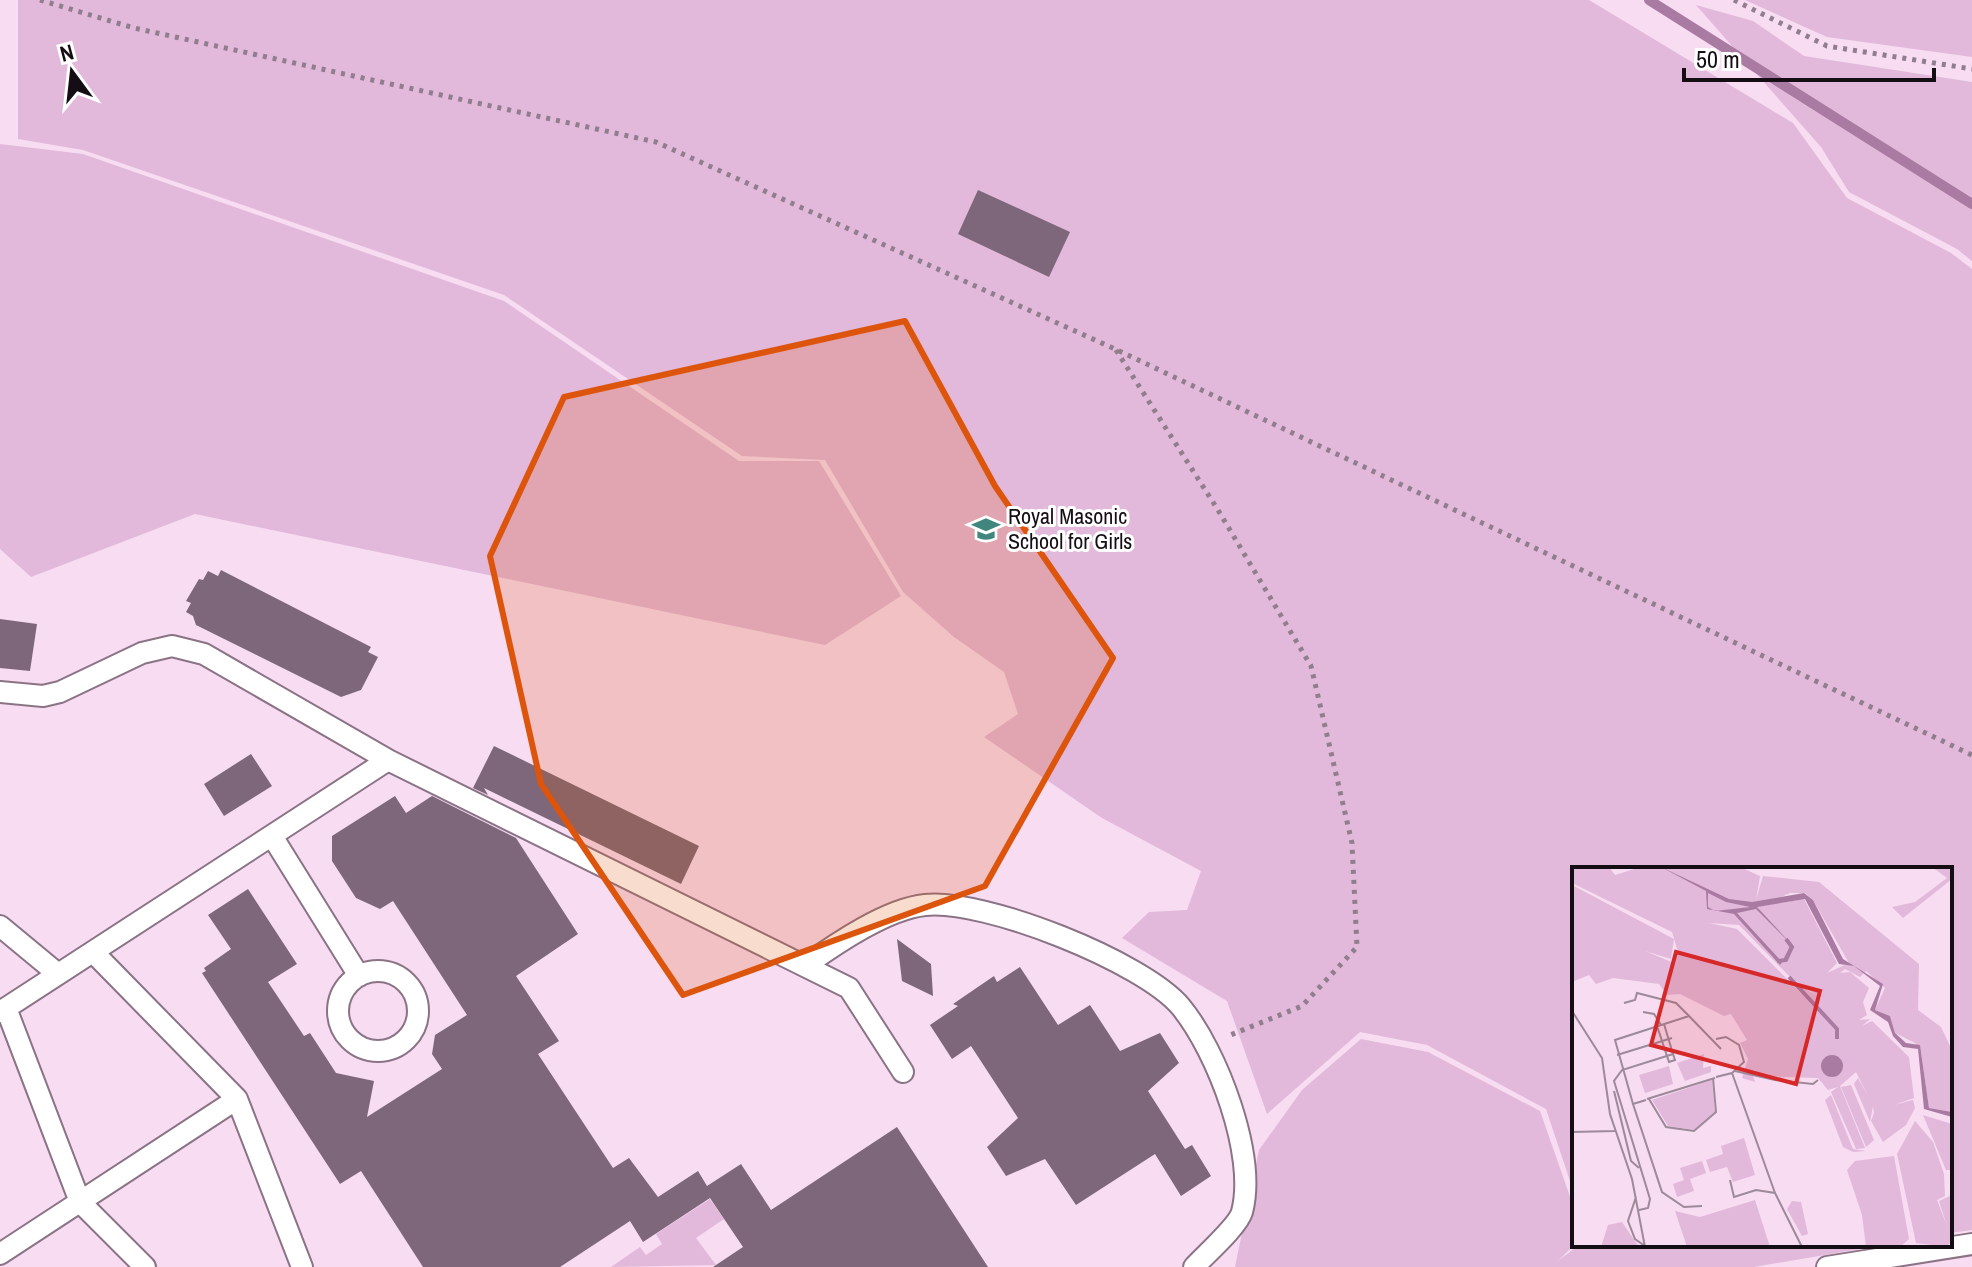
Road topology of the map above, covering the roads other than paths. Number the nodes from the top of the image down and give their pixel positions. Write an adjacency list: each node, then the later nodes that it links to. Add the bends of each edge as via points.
1 (0, 692): 2 (lane, via 60,692 142,653 172,646 204,654)
2 (388, 760): 3 (lane); 6 (lane)
3 (272, 836): 5 (lane); 8 (lane)
4 (0, 926): 7 (lane)
5 (93, 952): 7 (lane); 11 (lane)
6 (806, 965): 10 (lane, via 849,988); 17 (lane, via 856,930 924,905 1004,916 1115,960 1179,1004 1207,1045 1246,1160 1242,1214)
7 (58, 974): 9 (lane)
8 (359, 976): 8 (lane, via 384,971 407,983 415,994 418,1020 404,1043 379,1052 354,1044 339,1022 341,996)
9 (3, 1010): 12 (lane)
10 (903, 1072)
11 (237, 1099): 12 (lane); 16 (lane)
12 (80, 1202): 14 (lane); 15 (lane)
13 (1972, 1244): 18 (lane)
14 (0, 1254)
15 (145, 1267)
16 (302, 1267)
17 (1194, 1267)
18 (1827, 1267)

